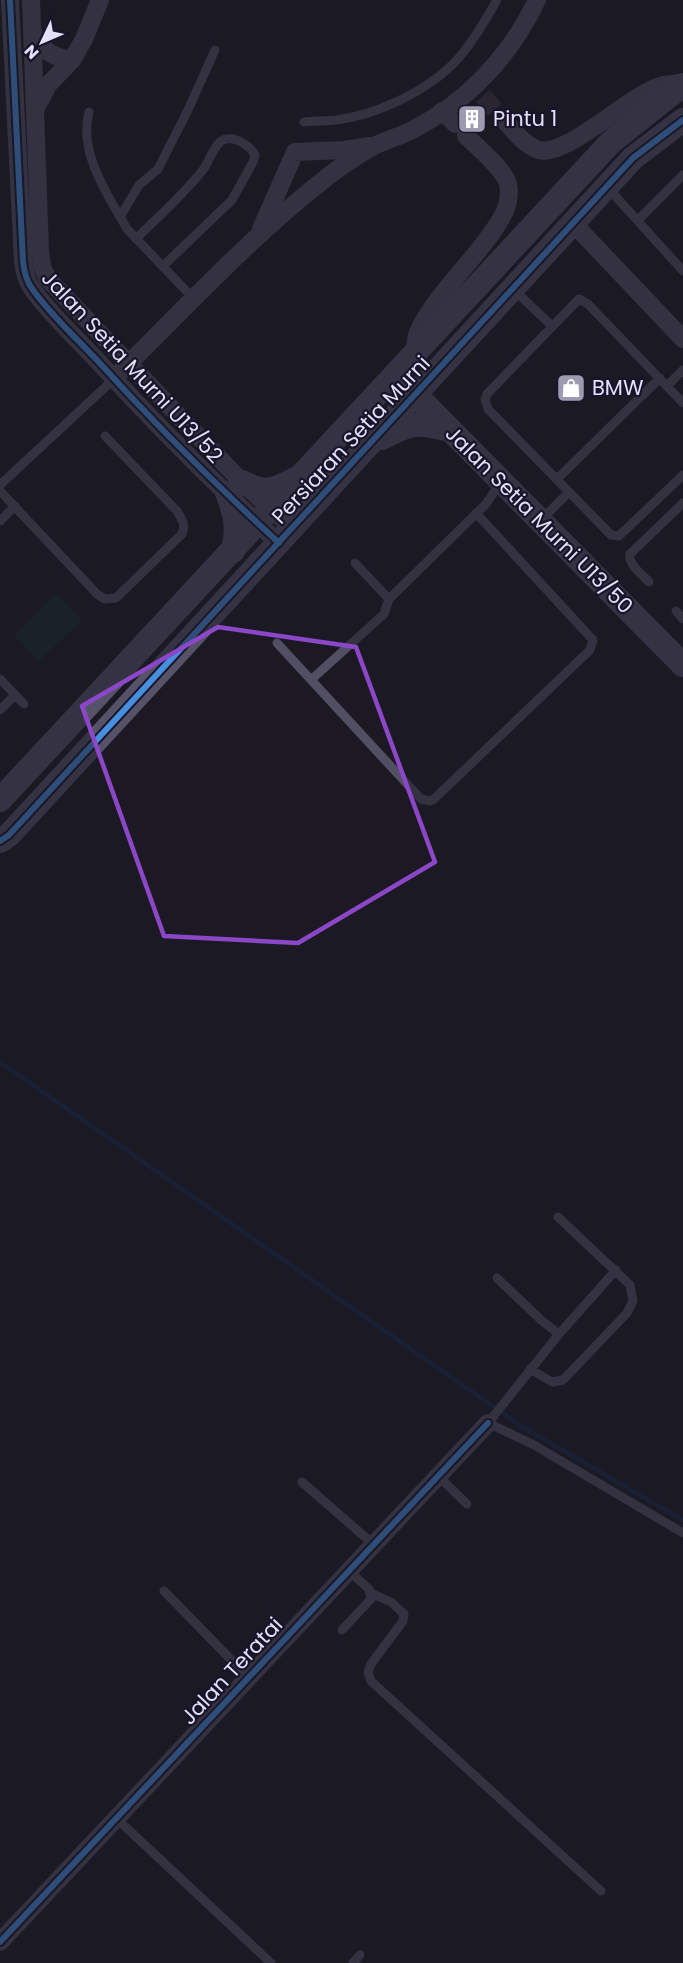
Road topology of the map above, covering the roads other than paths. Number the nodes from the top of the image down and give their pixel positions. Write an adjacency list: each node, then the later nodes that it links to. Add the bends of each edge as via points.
1 (10, 0): 35 (street, Jalan Setia Murni U13/52, via 25,276 32,289)
2 (31, 0): 6 (street, Jalan Setia Murni U13/52)
3 (100, 0): 8 (street)
4 (497, 0): 14 (lane, via 452,64 422,87 364,114)
5 (537, 0): 15 (street)
6 (33, 33): 8 (street, via 48,52); 10 (street, Jalan Setia Murni U13/52)
7 (215, 50): 19 (lane, via 159,169 139,184)
8 (72, 60): 10 (street, via 48,85)
9 (683, 84): 12 (street, via 659,86 550,152 526,144); 31 (street, Persiaran Setia Murni, via 611,142)
10 (36, 107): 32 (street, Jalan Setia Murni U13/52, via 42,266 47,278)
11 (89, 112): 19 (lane, via 85,126 89,152)
12 (504, 120)
13 (683, 120): 18 (street, Persiaran Setia Murni, via 633,158)
14 (304, 122)
15 (454, 124): 16 (street, via 413,130); 31 (street, via 495,165 508,182 509,194 505,210 488,236 417,332)
16 (376, 145): 22 (street, via 324,180); 22 (street, via 295,152)
17 (683, 175): 20 (lane)
18 (608, 187): 20 (lane); 21 (street, Persiaran Setia Murni)
19 (120, 217): 23 (lane)
20 (638, 220): 25 (lane)
21 (572, 222): 26 (street, Persiaran Setia Murni); 29 (street)
22 (259, 233): 27 (street)
23 (136, 239): 24 (lane); 24 (lane, via 199,175 223,140 234,140 250,148 255,155 253,162 232,200)
24 (163, 266): 27 (lane)
25 (683, 271)
26 (512, 289): 28 (lane); 30 (street, Persiaran Setia Murni)
27 (194, 299): 32 (street)
28 (552, 326): 36 (lane, via 579,299 584,300); 44 (lane, via 485,399 488,409)
29 (683, 339)
30 (463, 342): 37 (street, Persiaran Setia Murni); 39 (street, via 448,368 440,394)
31 (415, 352): 34 (street, Persiaran Setia Murni)
32 (128, 364): 35 (street); 47 (street, Jalan Setia Murni U13/52)
33 (683, 370): 36 (lane)
34 (395, 374): 37 (street, Jalan Setia Murni U13/50); 42 (street, Persiaran Setia Murni)
35 (114, 379): 46 (lane); 47 (street, Jalan Setia Murni U13/52)
36 (663, 382): 38 (lane); 44 (lane)
37 (416, 395): 39 (street, Jalan Setia Murni U13/50); 41 (street, Persiaran Setia Murni)
38 (683, 403)
39 (450, 430): 41 (street, via 415,424); 45 (street, Jalan Setia Murni U13/50)
40 (105, 436): 51 (lane, via 177,511 184,528 120,595 112,599 98,595)
41 (368, 445): 56 (street, Persiaran Setia Murni)
42 (303, 475): 47 (street, via 267,491); 53 (street, Persiaran Setia Murni)
43 (683, 475): 49 (lane, via 619,536 610,535)
44 (556, 479): 49 (lane)
45 (501, 482): 52 (lane); 55 (street, Jalan Setia Murni U13/50)
46 (0, 485)
47 (234, 488): 53 (street, Jalan Setia Murni U13/52); 57 (street, via 237,527)
48 (0, 491): 51 (lane)
49 (569, 492): 55 (lane)
50 (683, 503): 59 (lane, via 630,554 631,563)
51 (15, 506): 54 (lane)
52 (476, 513): 60 (lane); 66 (lane, via 591,636 590,650 430,801 421,799)
53 (264, 516): 56 (street, Jalan Setia Murni U13/52); 57 (street, Persiaran Setia Murni)
54 (0, 521)
55 (540, 521): 64 (street, Jalan Setia Murni U13/50)
56 (286, 536): 71 (street, Persiaran Setia Murni)
57 (233, 551): 70 (street, Persiaran Setia Murni)
58 (355, 563): 60 (lane)
59 (649, 582)
60 (389, 599): 66 (lane, via 384,614)
61 (675, 611): 62 (lane)
62 (683, 619)
63 (277, 643): 66 (lane)
64 (683, 665)
65 (0, 679): 67 (lane)
66 (312, 679)
67 (15, 695): 68 (lane); 69 (lane)
68 (24, 704)
69 (0, 710)
70 (0, 800)
71 (0, 842)
72 (558, 1217): 73 (lane)
73 (616, 1270): 75 (lane); 76 (lane, via 630,1285 633,1295 622,1318 563,1380 552,1382)
74 (497, 1278): 75 (lane)
75 (559, 1334): 76 (lane)
76 (530, 1369): 77 (lane)
77 (492, 1418): 78 (street, Jalan Teratai); 81 (lane)
78 (438, 1476): 80 (lane); 82 (street, Jalan Teratai)
79 (302, 1482): 82 (lane)
80 (467, 1504)
81 (683, 1533)
82 (373, 1544): 83 (street, Jalan Teratai)
83 (348, 1570): 85 (lane); 87 (street, Jalan Teratai)
84 (164, 1591): 87 (lane)
85 (371, 1593): 86 (lane, via 371,1599); 89 (lane, via 391,1602 404,1614 403,1621 371,1664 371,1681)
86 (342, 1630)
87 (248, 1677): 88 (street, Jalan Teratai)
88 (116, 1818): 90 (street, Jalan Teratai); 91 (lane)
89 (601, 1891)
90 (2, 1935)
91 (271, 1963)

